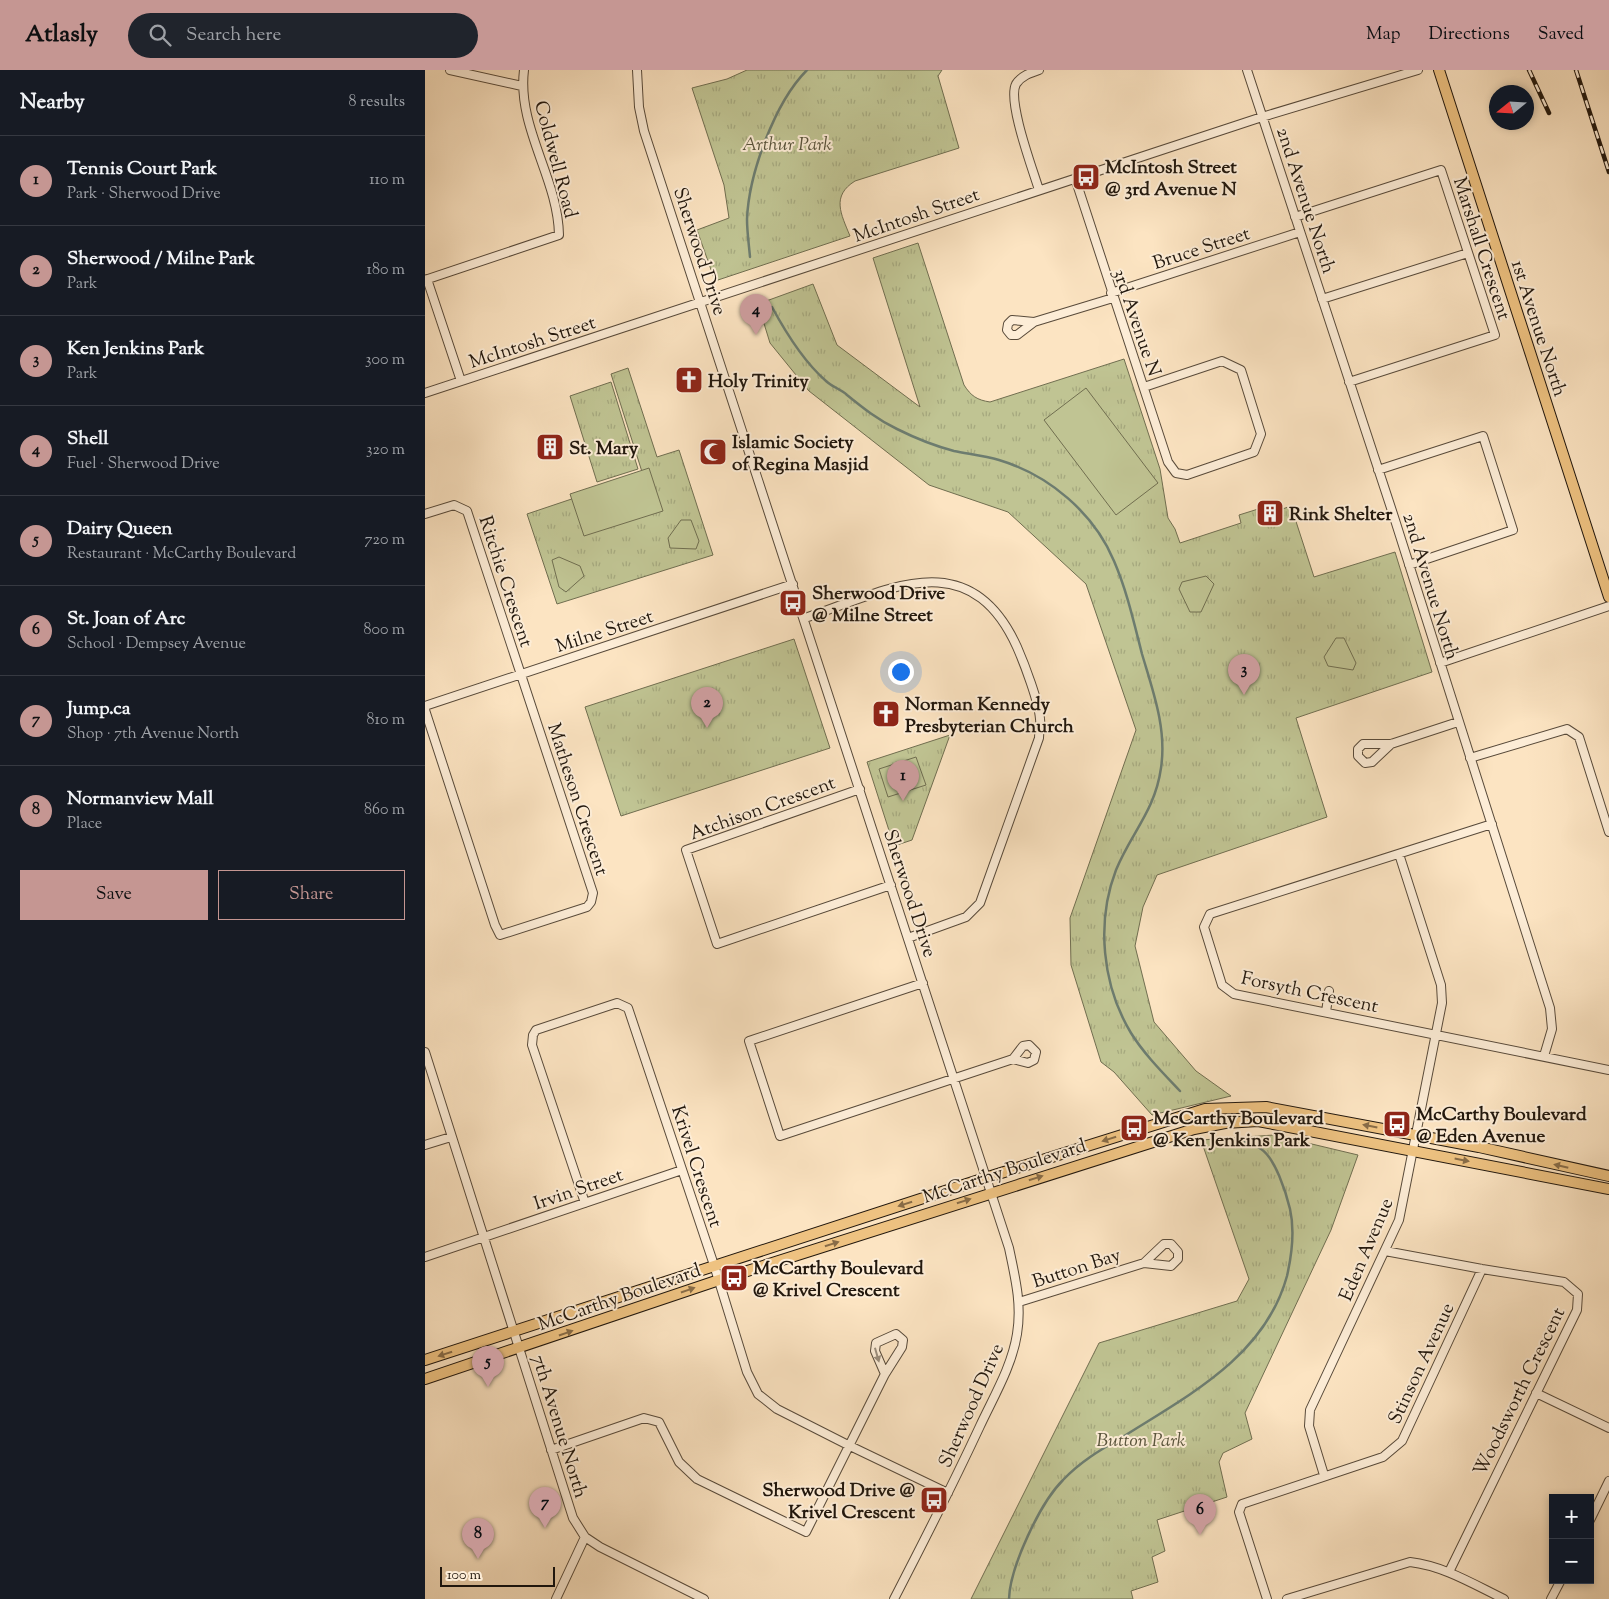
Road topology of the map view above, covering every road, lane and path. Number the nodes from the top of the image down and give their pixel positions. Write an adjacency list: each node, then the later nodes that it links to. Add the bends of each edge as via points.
1 (450, 70): 8 (street)
2 (524, 70): 8 (street, Coldwell Road)
3 (637, 70): 18 (street, Sherwood Drive, via 644,131)
4 (1039, 70): 11 (street, via 1026,74 1016,85 1014,103)
5 (1247, 70): 9 (street, 2nd Avenue North)
6 (1418, 70): 9 (street, McIntosh Street)
7 (1439, 70): 28 (main road, 1st Avenue North)
8 (522, 86): 15 (street, Coldwell Road, via 523,106 559,214 559,235)
9 (1262, 117): 10 (street, McIntosh Street); 12 (street, 2nd Avenue North)
10 (1075, 178): 11 (street, McIntosh Street); 16 (street, 3rd Avenue N)
11 (1039, 190): 18 (street, McIntosh Street)
12 (1295, 217): 13 (street, 2nd Avenue North); 14 (street, Marshall Crescent, via 1441,170)
13 (1300, 232): 16 (street, Bruce Street); 17 (street, 2nd Avenue North)
14 (1468, 254): 17 (street); 21 (street, Marshall Crescent, via 1495,335)
15 (426, 280): 20 (street)
16 (1112, 295): 19 (street, Bruce Street); 22 (street, 3rd Avenue N)
17 (1322, 299): 21 (street, 2nd Avenue North)
18 (701, 303): 20 (street, McIntosh Street); 27 (street, Sherwood Drive)
19 (1034, 322)
20 (461, 382): 23 (street, McIntosh Street)
21 (1349, 382): 24 (street, 2nd Avenue North)
22 (1144, 387): 22 (street, 3rd Avenue N, via 1222,361 1241,370 1261,434 1253,452 1187,475 1176,473 1168,462)
23 (425, 393)
24 (1378, 470): 26 (street, 2nd Avenue North); 26 (street, via 1483,436 1499,484 1513,530)
25 (425, 514): 32 (street, Ritchie Crescent, via 455,505 467,511)
26 (1409, 565): 31 (street, 2nd Avenue North)
27 (793, 584): 30 (street, Sherwood Drive); 32 (street, Milne Street)
28 (1609, 597)
29 (1609, 606): 31 (street)
30 (805, 618): 38 (street, Sherwood Drive); 43 (street, via 908,583 942,582 973,592 992,608 1002,619 1022,658 1040,718 1039,738 981,903 966,917)
31 (1439, 663): 35 (street, 2nd Avenue North)
32 (521, 674): 33 (street, Milne Street); 34 (street, Matheson Crescent, via 593,893 587,907 500,935)
33 (425, 706)
34 (425, 710)
35 (1458, 722): 36 (street); 37 (street, 2nd Avenue North)
36 (1391, 744)
37 (1470, 758): 39 (street, 2nd Avenue North); 40 (street, via 1567,729 1579,738)
38 (860, 789): 42 (street, Sherwood Drive); 42 (street, Atchison Crescent, via 686,850 717,944)
39 (1492, 824): 41 (street, Forsyth Crescent); 49 (street, 2nd Avenue North, via 1550,1008 1552,1030)
40 (1609, 832)
41 (1399, 854): 46 (street, Forsyth Crescent, via 1210,914 1204,927 1222,985 1234,994); 47 (street, Eden Avenue, via 1441,985)
42 (891, 885): 43 (street, Sherwood Drive)
43 (908, 938): 44 (street, Sherwood Drive)
44 (923, 984): 52 (street, Sherwood Drive); 52 (street, via 749,1041 779,1136)
45 (1329, 991): 46 (street)
46 (1326, 1012): 47 (street, Forsyth Crescent)
47 (1437, 1034): 49 (street, Forsyth Crescent); 53 (street, Eden Avenue)
48 (425, 1052): 54 (street, 7th Avenue North)
49 (1544, 1056): 51 (street, Forsyth Crescent)
50 (1013, 1059): 52 (street)
51 (1609, 1070)
52 (953, 1078): 59 (street, Sherwood Drive)
53 (1418, 1135): 56 (street, Eden Avenue); 58 (main road, McCarthy Boulevard, one-way to 53); 59 (main road, McCarthy Boulevard, one-way to 59, via 1266,1106 1219,1107)
54 (451, 1136): 55 (street); 63 (street, 7th Avenue North)
55 (425, 1145)
56 (1414, 1151): 60 (main road, McCarthy Boulevard, one-way to 60); 61 (main road, McCarthy Boulevard, one-way to 56, via 1194,1129 1225,1123 1258,1121); 64 (street, Eden Avenue, via 1401,1213)
57 (682, 1170): 62 (street, Irvin Street); 62 (street, Krivel Crescent, via 628,1008 617,1003 537,1030 533,1035 532,1045); 67 (street, Krivel Crescent)
58 (1609, 1176)
59 (985, 1178): 61 (street, Sherwood Drive); 67 (main road, McCarthy Boulevard, one-way to 67)
60 (1609, 1189)
61 (990, 1193): 69 (main road, McCarthy Boulevard, one-way to 61); 70 (street, Sherwood Drive, via 1009,1248)
62 (585, 1202): 63 (street, Irvin Street)
63 (485, 1238): 65 (street, Irvin Street); 71 (street, 7th Avenue North)
64 (1385, 1251): 68 (street, Woodsworth Crescent); 80 (street, Eden Avenue, via 1310,1410 1309,1426)
65 (425, 1257)
66 (1144, 1263): 70 (street, Button Bay)
67 (714, 1265): 69 (street, Krivel Crescent); 71 (main road, McCarthy Boulevard)
68 (1481, 1269): 76 (street, Woodsworth Crescent, via 1564,1282 1577,1294 1577,1310); 80 (street, Stinson Avenue, via 1401,1441 1383,1457)
69 (719, 1280): 72 (main road, McCarthy Boulevard, one-way to 69); 78 (street, Krivel Crescent, via 747,1372 758,1394 777,1408)
70 (1019, 1302): 82 (street, Sherwood Drive, via 1017,1335 1008,1367)
71 (514, 1330): 72 (street, 7th Avenue North); 73 (main road, McCarthy Boulevard, one-way to 73)
72 (520, 1349): 75 (main road, McCarthy Boulevard); 79 (street, 7th Avenue North)
73 (425, 1360)
74 (885, 1374): 74 (street, one-way to 74, via 902,1347 903,1340 896,1334 875,1343); 78 (street)
75 (425, 1379)
76 (1536, 1393): 77 (street); 85 (street, Woodsworth Crescent)
77 (1609, 1428)
78 (850, 1446): 79 (street, via 806,1532 697,1479 679,1462 659,1422 644,1418); 82 (street, Krivel Crescent)
79 (551, 1450): 84 (street, 7th Avenue North, via 573,1518)
80 (1324, 1475): 90 (street, Stinson Avenue, via 1242,1504 1239,1512)
81 (1609, 1481): 83 (street)
82 (948, 1493): 89 (street, Sherwood Drive)
83 (1594, 1512)
84 (585, 1537): 87 (street); 88 (street, 7th Avenue North)
85 (1449, 1572): 91 (street, via 1427,1564 1403,1563); 92 (street)
86 (1559, 1584): 93 (street)
87 (556, 1599)
88 (704, 1599)
89 (894, 1599)
90 (1267, 1599)
91 (1287, 1599)
92 (1503, 1599)
93 (1551, 1599)

